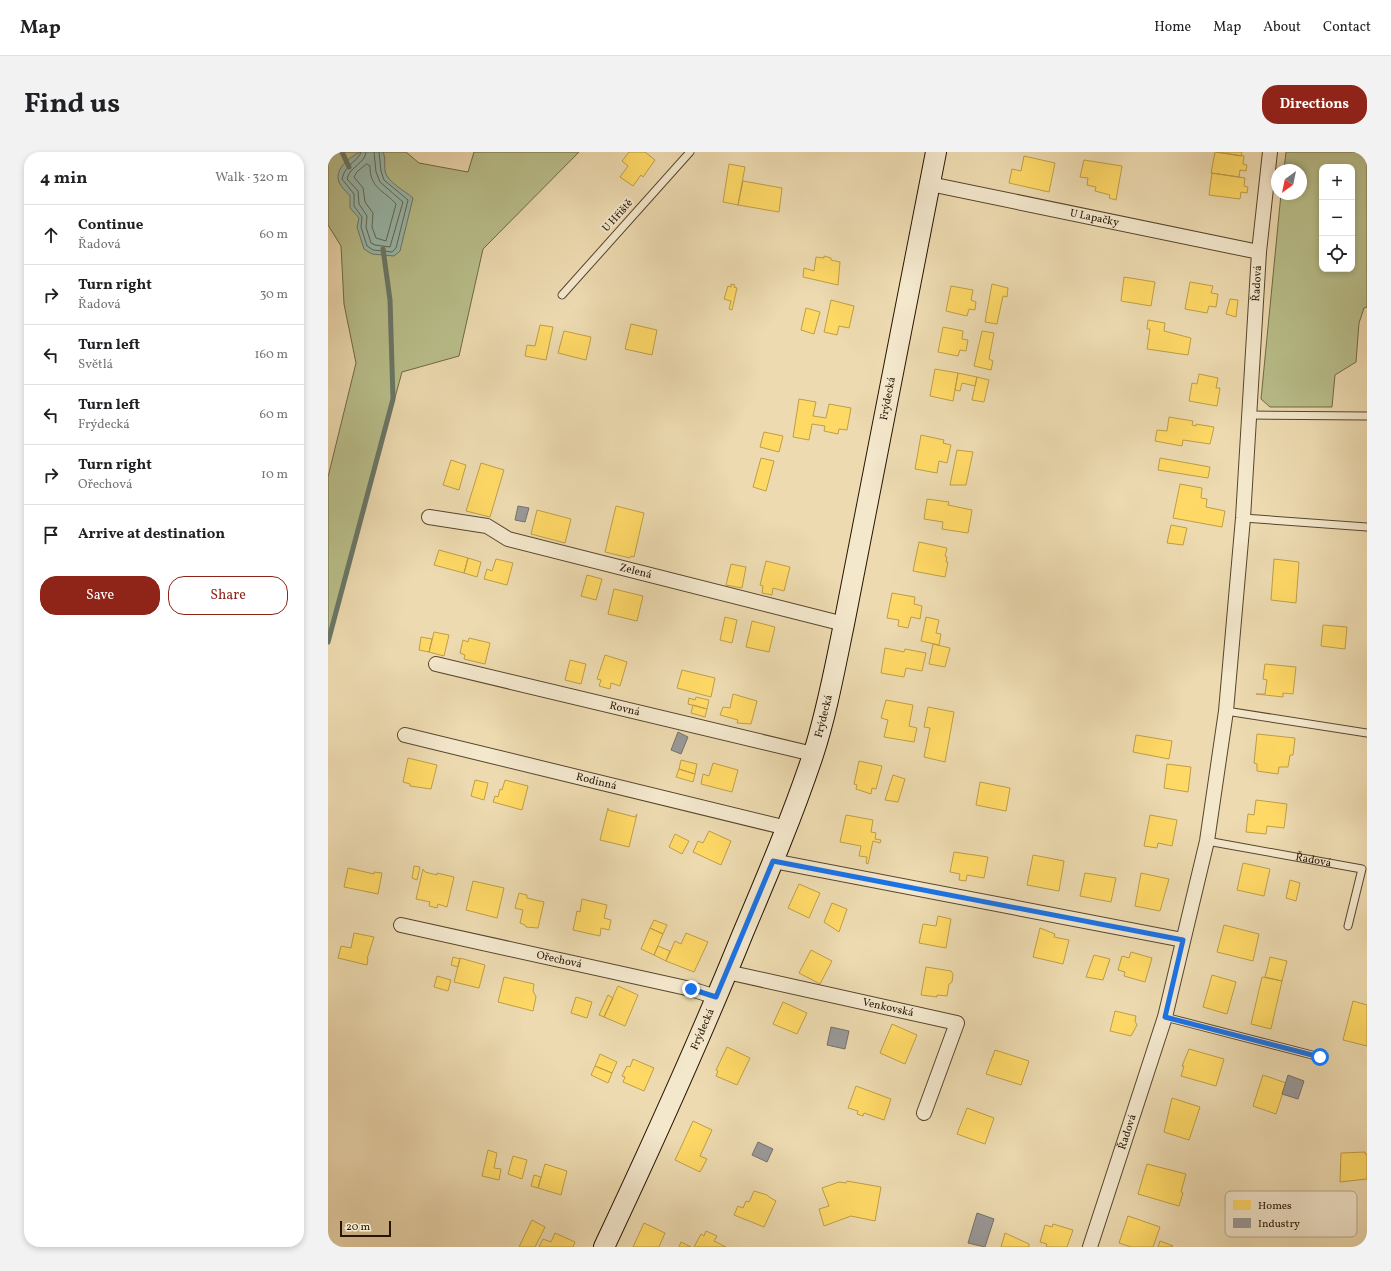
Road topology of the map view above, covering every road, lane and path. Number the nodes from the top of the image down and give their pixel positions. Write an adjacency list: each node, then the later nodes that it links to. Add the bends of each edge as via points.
1 (690, 152): 6 (lane, U Hřiště)
2 (936, 152): 4 (main road, Frýdecká)
3 (1270, 152): 5 (street, Řadová)
4 (930, 184): 5 (street, U Lapačky); 12 (main road, Frýdecká)
5 (1259, 252): 7 (street, Řadová)
6 (562, 295)
7 (1249, 415): 8 (lane); 10 (street, Řadová)
8 (1367, 416)
9 (429, 517): 12 (street, Zelená, via 487,526 508,539)
10 (1243, 518): 11 (lane); 14 (street, Řadová)
11 (1367, 527)
12 (844, 624): 17 (main road, Frýdecká)
13 (436, 664): 17 (street, Rovná)
14 (1226, 711): 15 (lane); 19 (street, Řadová)
15 (1367, 733)
16 (405, 735): 18 (street, Rodinná)
17 (813, 754): 18 (main road, Frýdecká)
18 (787, 828): 20 (main road, Frýdecká)
19 (1207, 841): 22 (lane, Řadová, via 1362,869); 23 (street, Řadová)
20 (773, 861): 23 (street); 24 (main road, Frýdecká)
21 (401, 925): 25 (street, Ořechová, via 691,989)
22 (1348, 926)
23 (1183, 940): 26 (street, Řadová)
24 (727, 972): 25 (main road, Frýdecká); 28 (street, Venkovská, via 956,1023)
25 (716, 997): 29 (main road, Frýdecká, via 662,1125)
26 (1165, 1017): 27 (lane); 30 (street, Řadová)
27 (1320, 1057)
28 (924, 1113)
29 (604, 1247)
30 (1090, 1247)

